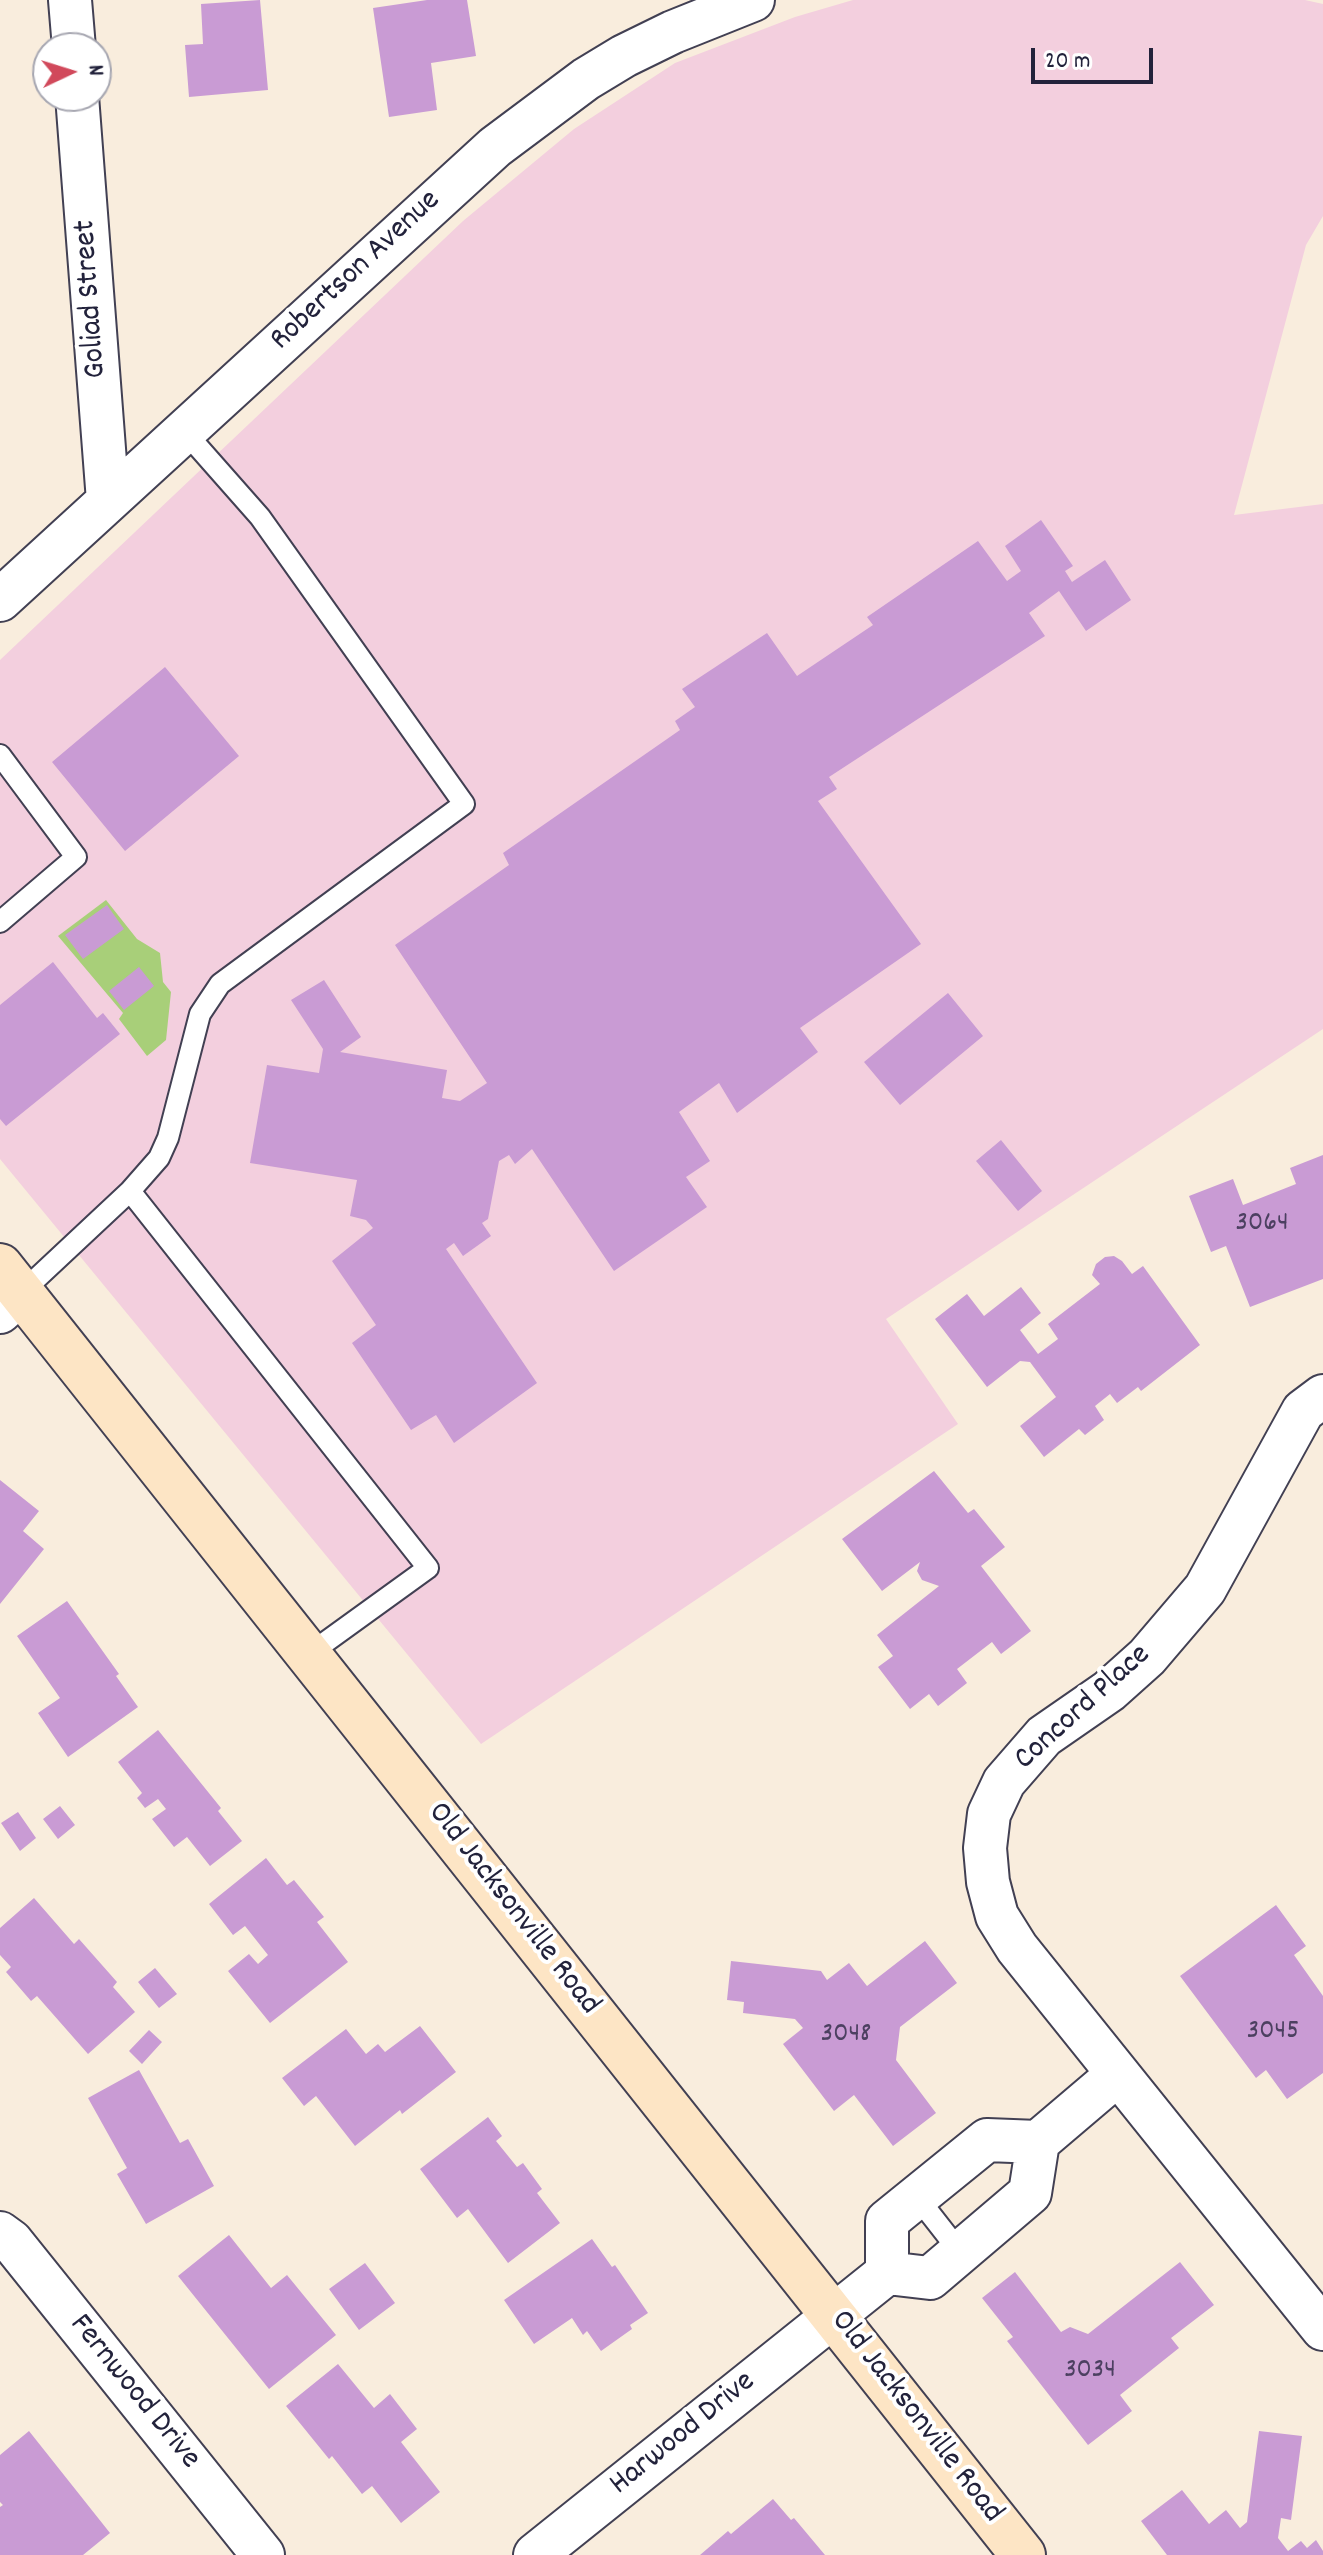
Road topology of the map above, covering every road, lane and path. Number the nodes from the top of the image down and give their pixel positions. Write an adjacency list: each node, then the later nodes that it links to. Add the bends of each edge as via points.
1 (70, 0): 3 (street)
2 (741, 2): 5 (street, Robertson Avenue, via 624,56 506,138)
3 (73, 32)
4 (78, 112): 6 (street, Goliad Street)
5 (185, 432): 6 (street, Robertson Avenue); 10 (lane, via 260,517 464,804 220,984 200,1014 168,1138 159,1158)
6 (108, 501): 7 (street, Robertson Avenue)
7 (0, 600)
8 (0, 755): 9 (lane, via 76,857)
9 (0, 922)
10 (130, 1191): 11 (lane); 13 (lane, via 428,1568)
11 (7, 1290): 13 (main road, Old Jacksonville Road)
12 (1323, 1396): 14 (street, Concord Place, via 1303,1411 1205,1589 1147,1657 1044,1736 1004,1782 989,1814 985,1848 997,1916)
13 (309, 1654): 20 (main road, Old Jacksonville Road)
14 (1118, 2074): 15 (street); 21 (street, Concord Place)
15 (1038, 2142): 16 (street, via 987,2140); 18 (street, via 1030,2193)
16 (917, 2197): 18 (lane); 19 (street, via 887,2221)
17 (0, 2233): 22 (street, Fernwood Drive)
18 (960, 2252): 19 (street, via 930,2278)
19 (887, 2273): 20 (street)
20 (834, 2315): 23 (street, Harwood Drive); 24 (main road, Old Jacksonville Road)
21 (1323, 2329)
22 (263, 2555)
23 (535, 2555)
24 (1023, 2555)

